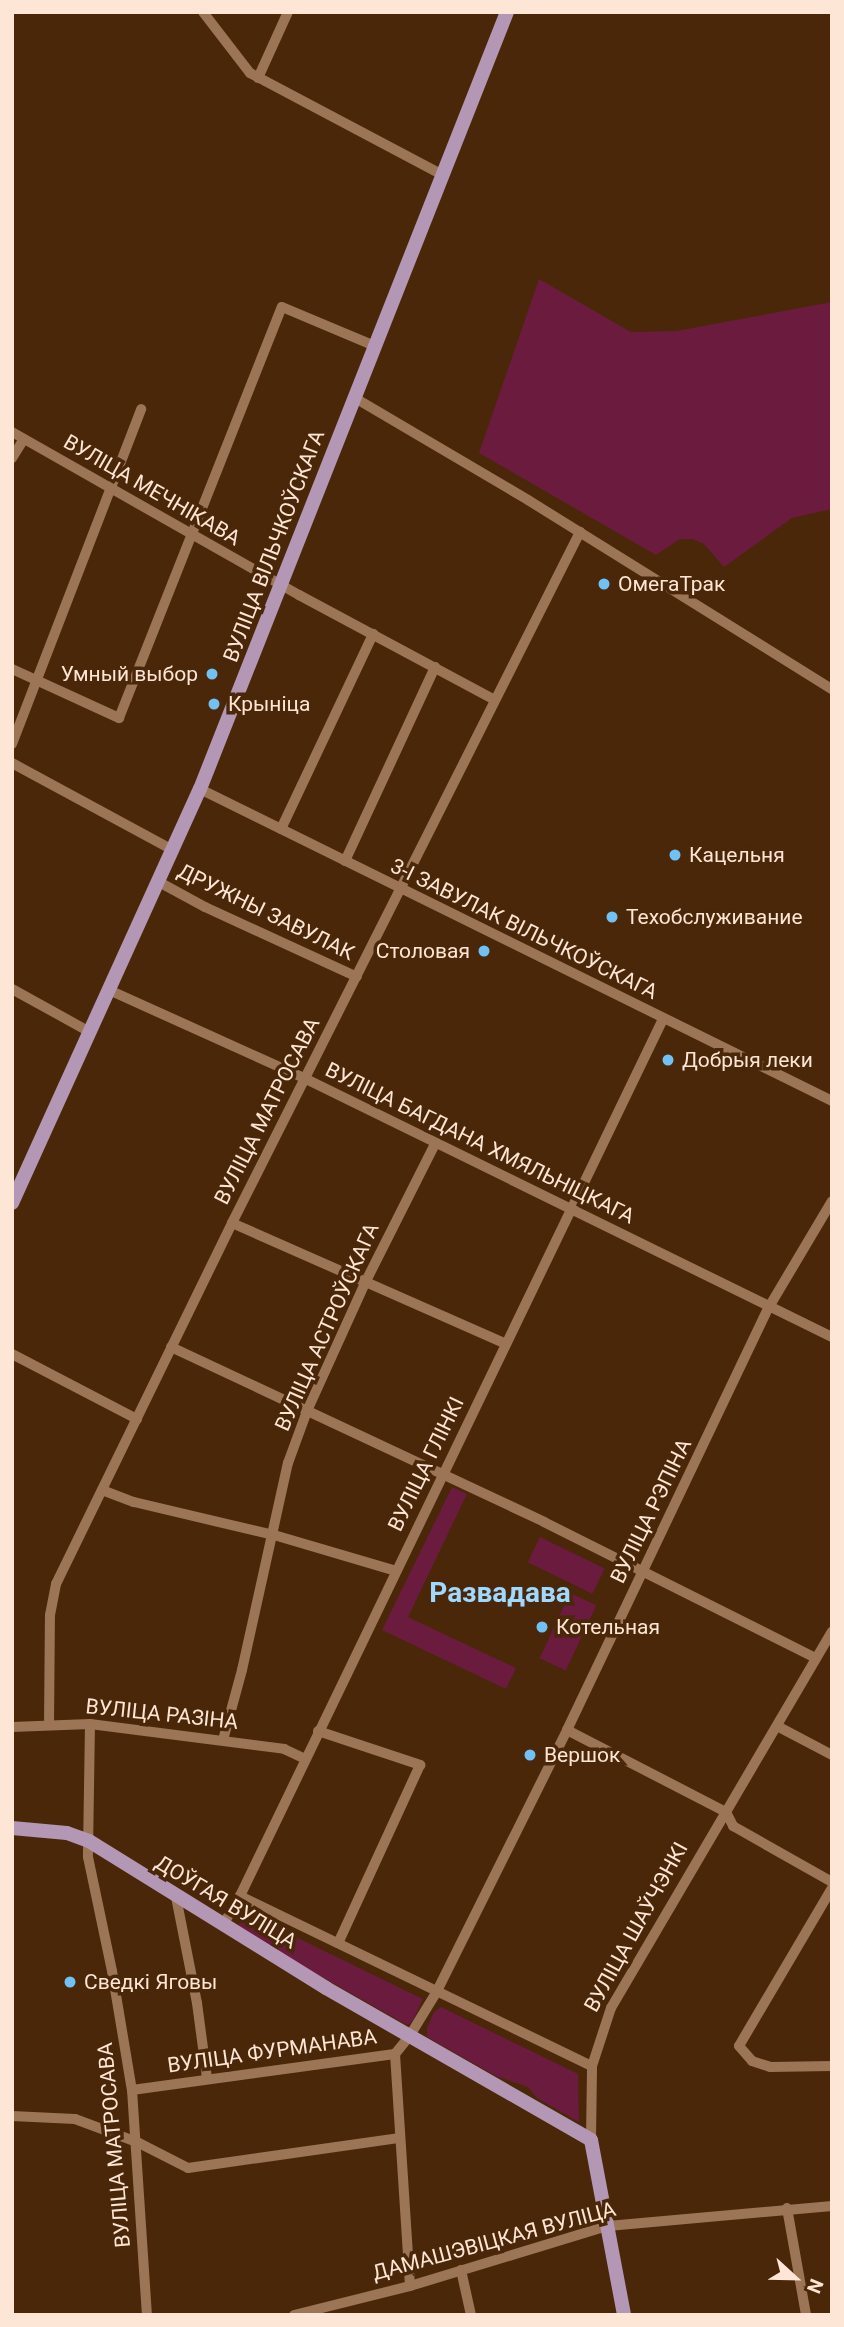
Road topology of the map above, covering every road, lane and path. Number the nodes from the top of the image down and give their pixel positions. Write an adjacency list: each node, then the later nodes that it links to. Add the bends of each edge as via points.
1 (203, 12): 4 (street)
2 (288, 12): 4 (street)
3 (508, 12): 5 (main road, ВУЛІЦА ВІЛЬЧКОЎСКАГА)
4 (258, 78): 5 (street)
5 (443, 175): 6 (main road, ВУЛІЦА ВІЛЬЧКОЎСКАГА)
6 (375, 346): 7 (main road, ВУЛІЦА ВІЛЬЧКОЎСКАГА); 14 (street, via 282,307)
7 (355, 398): 13 (street); 15 (main road, ВУЛІЦА ВІЛЬЧКОЎСКАГА)
8 (141, 410): 12 (street)
9 (12, 432): 10 (street, ВУЛІЦА МЕЧНІКАВА)
10 (24, 439): 11 (street); 12 (street, ВУЛІЦА МЕЧНІКАВА)
11 (12, 458)
12 (110, 487): 14 (street, ВУЛІЦА МЕЧНІКАВА); 19 (street)
13 (580, 532): 20 (street); 21 (street, ВУЛІЦА МАТРОСАВА)
14 (192, 535): 15 (street, ВУЛІЦА МЕЧНІКАВА); 19 (street, via 119,718)
15 (282, 585): 16 (street, ВУЛІЦА МЕЧНІКАВА); 24 (main road, ВУЛІЦА ВІЛЬЧКОЎСКАГА)
16 (373, 634): 17 (street, ВУЛІЦА МЕЧНІКАВА); 25 (street)
17 (435, 667): 21 (street, ВУЛІЦА МЕЧНІКАВА); 27 (street)
18 (12, 669): 19 (street)
19 (35, 681): 22 (street)
20 (832, 688)
21 (495, 700): 29 (street, ВУЛІЦА МАТРОСАВА)
22 (12, 744)
23 (12, 763): 26 (street)
24 (200, 789): 25 (street, 3-І ЗАВУЛАК ВІЛЬЧКОЎСКАГА); 26 (main road, ВУЛІЦА ВІЛЬЧКОЎСКАГА)
25 (281, 829): 27 (street, 3-І ЗАВУЛАК ВІЛЬЧКОЎСКАГА)
26 (173, 850): 28 (main road, ВУЛІЦА ВІЛЬЧКОЎСКАГА)
27 (345, 861): 29 (street, 3-І ЗАВУЛАК ВІЛЬЧКОЎСКАГА)
28 (159, 882): 30 (street, ДРУЖНЫ ЗАВУЛАК); 32 (main road, ВУЛІЦА ВІЛЬЧКОЎСКАГА)
29 (401, 889): 30 (street, ВУЛІЦА МАТРОСАВА); 33 (street, 3-І ЗАВУЛАК ВІЛЬЧКОЎСКАГА)
30 (357, 977): 35 (street, ВУЛІЦА МАТРОСАВА)
31 (12, 989): 34 (street)
32 (109, 990): 34 (main road, ВУЛІЦА ВІЛЬЧКОЎСКАГА); 35 (street, ВУЛІЦА БАГДАНА ХМЯЛЬНІЦКАГА)
33 (663, 1019): 36 (street, 3-І ЗАВУЛАК ВІЛЬЧКОЎСКАГА); 40 (street, ВУЛІЦА ГЛІНКІ)
34 (90, 1032): 39 (main road, ВУЛІЦА ВІЛЬЧКОЎСКАГА)
35 (304, 1078): 37 (street, ВУЛІЦА БАГДАНА ХМЯЛЬНІЦКАГА); 41 (street, ВУЛІЦА МАТРОСАВА)
36 (832, 1101)
37 (436, 1142): 40 (street, ВУЛІЦА БАГДАНА ХМЯЛЬНІЦКАГА); 42 (street, ВУЛІЦА АСТРОЎСКАГА)
38 (832, 1200): 43 (street, ВУЛІЦА РЭПІНА)
39 (12, 1203)
40 (570, 1210): 43 (street, ВУЛІЦА БАГДАНА ХМЯЛЬНІЦКАГА); 45 (street, ВУЛІЦА ГЛІНКІ)
41 (232, 1223): 42 (street); 46 (street, ВУЛІЦА МАТРОСАВА)
42 (366, 1281): 45 (street); 48 (street, ВУЛІЦА АСТРОЎСКАГА)
43 (769, 1307): 44 (street, ВУЛІЦА БАГДАНА ХМЯЛЬНІЦКАГА); 54 (street, ВУЛІЦА РЭПІНА)
44 (832, 1337)
45 (504, 1343): 50 (street, ВУЛІЦА ГЛІНКІ)
46 (171, 1347): 48 (street); 49 (street, ВУЛІЦА МАТРОСАВА)
47 (12, 1354): 49 (street)
48 (307, 1411): 50 (street); 52 (street, ВУЛІЦА АСТРОЎСКАГА, via 288,1463)
49 (137, 1419): 51 (street, ВУЛІЦА МАТРОСАВА)
50 (442, 1475): 53 (street, ВУЛІЦА ГЛІНКІ); 54 (street)
51 (102, 1490): 52 (street, via 134,1502); 57 (street, ВУЛІЦА МАТРОСАВА, via 50,1606)
52 (274, 1535): 53 (street); 63 (street, ВУЛІЦА АСТРОЎСКАГА)
53 (396, 1571): 62 (street, ВУЛІЦА ГЛІНКІ)
54 (643, 1572): 56 (street); 61 (street, ВУЛІЦА РЭПІНА)
55 (832, 1632): 56 (street, ВУЛІЦА ШАЎЧЭНКІ)
56 (816, 1658): 59 (street, ВУЛІЦА ШАЎЧЭНКІ)
57 (49, 1724): 58 (street, ВУЛІЦА РАЗІНА); 60 (street, ВУЛІЦА РАЗІНА)
58 (90, 1724): 63 (street, ВУЛІЦА РАЗІНА); 68 (street, ВУЛІЦА МАТРОСАВА)
59 (777, 1726): 64 (street); 66 (street, ВУЛІЦА ШАЎЧЭНКІ)
60 (12, 1727)
61 (567, 1730): 66 (street); 75 (street, ВУЛІЦА РЭПІНА)
62 (318, 1731): 65 (street, ВУЛІЦА ГЛІНКІ); 74 (street, via 420,1765)
63 (223, 1740): 65 (street, ВУЛІЦА РАЗІНА, via 284,1749)
64 (832, 1755)
65 (305, 1759): 71 (street, ВУЛІЦА ГЛІНКІ)
66 (726, 1812): 69 (street, via 733,1826); 78 (street, ВУЛІЦА ШАЎЧЭНКІ, via 611,2008)
67 (12, 1828): 68 (main road, ДОЎГАЯ ВУЛІЦА, via 67,1833)
68 (89, 1841): 72 (main road, ДОЎГАЯ ВУЛІЦА); 81 (street, ВУЛІЦА МАТРОСАВА, via 88,1857)
69 (832, 1882)
70 (832, 1888): 79 (street, via 739,2046 752,2062 770,2067)
71 (240, 1896): 73 (street, ВУЛІЦА ГЛІНКІ); 74 (street, ДОЎГАЯ ВУЛІЦА)
72 (176, 1897): 73 (main road, ДОЎГАЯ ВУЛІЦА); 80 (street)
73 (223, 1925): 76 (main road, ДОЎГАЯ ВУЛІЦА)
74 (338, 1943): 75 (street, ДОЎГАЯ ВУЛІЦА)
75 (436, 1993): 76 (street); 78 (street, ДОЎГАЯ ВУЛІЦА)
76 (409, 2037): 77 (street, ВУЛІЦА ФУРМАНАВА); 84 (main road, ДОЎГАЯ ВУЛІЦА)
77 (395, 2054): 80 (street, ВУЛІЦА ФУРМАНАВА); 83 (street)
78 (592, 2066): 84 (street, ВУЛІЦА ШАЎЧЭНКІ)
79 (832, 2066)
80 (206, 2078): 81 (street, ВУЛІЦА ФУРМАНАВА)
81 (132, 2090): 85 (street, ВУЛІЦА МАТРОСАВА)
82 (12, 2116): 85 (street, via 75,2119)
83 (400, 2138): 85 (street, via 188,2168); 90 (street)
84 (592, 2140): 88 (main road, ВУЛІЦА ШАЎЧЭНКІ)
85 (137, 2142): 91 (street, ВУЛІЦА МАТРОСАВА)
86 (832, 2206): 87 (street, ДАМАШЭВІЦКАЯ ВУЛІЦА)
87 (787, 2208): 88 (street, ДАМАШЭВІЦКАЯ ВУЛІЦА); 95 (street)
88 (608, 2225): 89 (street, ДАМАШЭВІЦКАЯ ВУЛІЦА); 94 (main road, ВУЛІЦА ШАЎЧЭНКІ)
89 (461, 2270): 90 (street, ДАМАШЭВІЦКАЯ ВУЛІЦА); 93 (street)
90 (410, 2286): 92 (street, ДАМАШЭВІЦКАЯ ВУЛІЦА)
91 (147, 2315)
92 (295, 2315)
93 (471, 2315)
94 (624, 2315)
95 (806, 2315)

